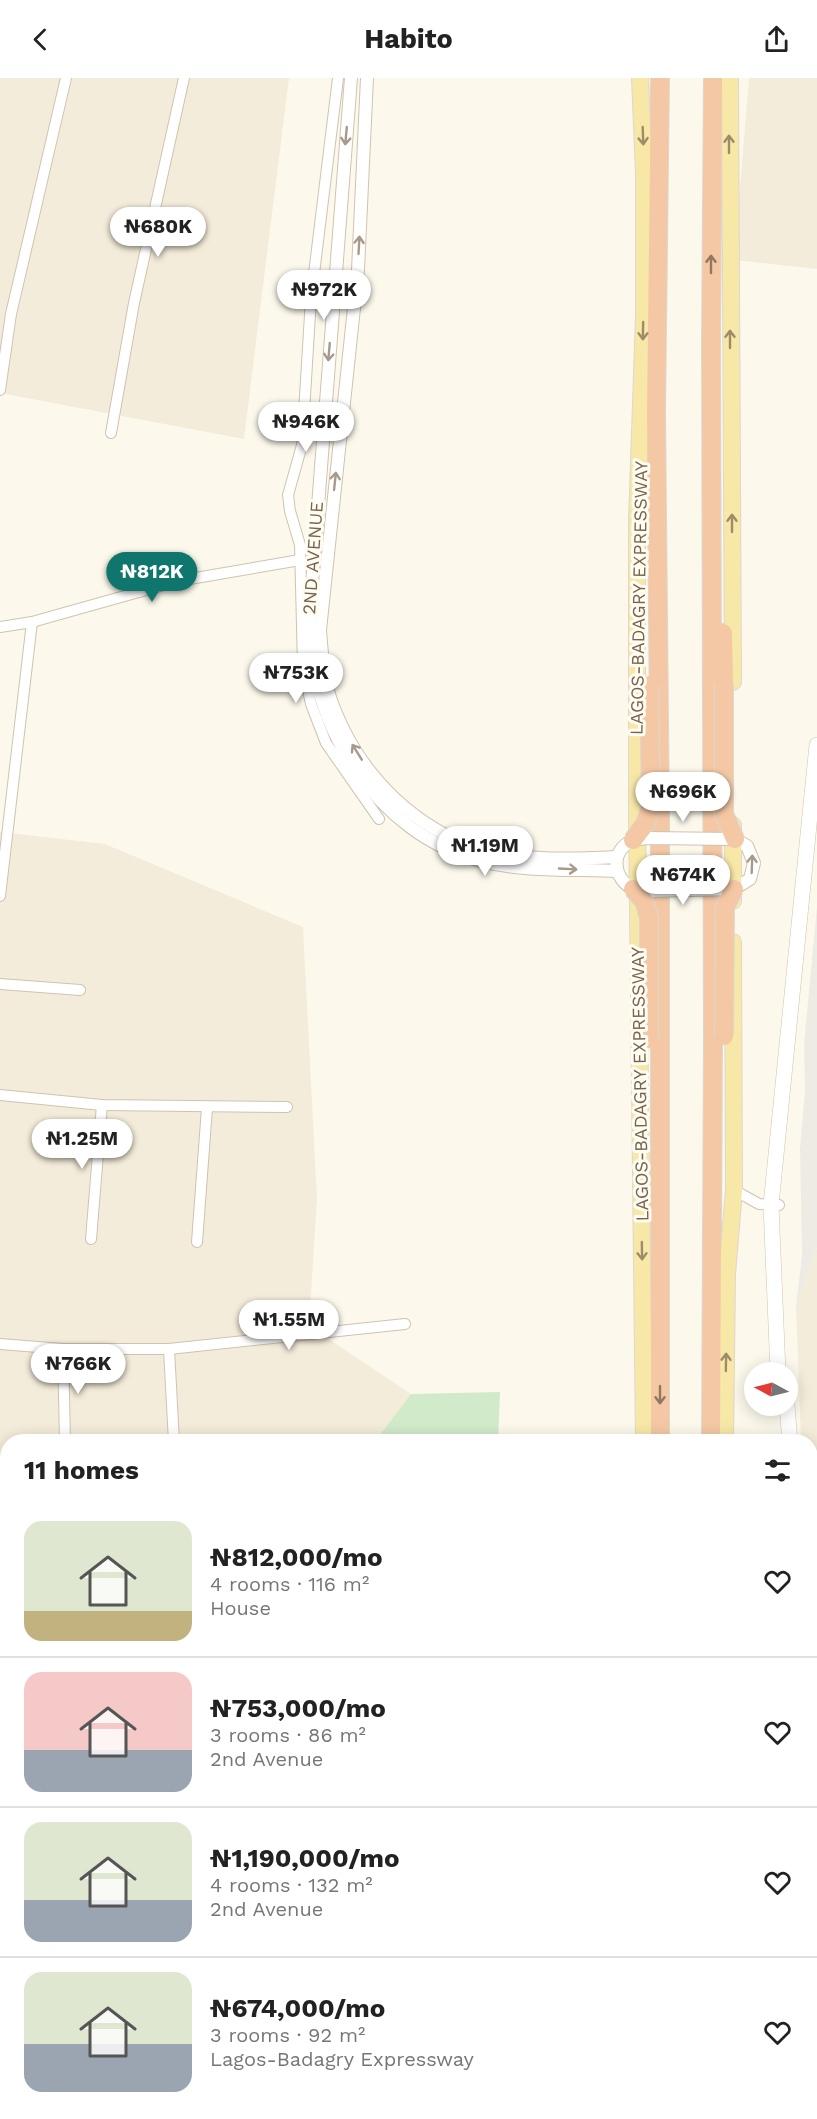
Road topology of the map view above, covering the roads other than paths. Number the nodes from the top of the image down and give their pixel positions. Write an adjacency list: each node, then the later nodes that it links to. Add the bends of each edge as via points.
1 (66, 78): 9 (street, via 11,314)
2 (184, 78): 12 (street, via 134,303)
3 (338, 78): 13 (street, via 311,298 302,445 288,495)
4 (351, 78): 17 (street, 2ND AVENUE, one-way to 17, via 309,646 320,701 332,729 349,761)
5 (368, 78): 17 (street, 2ND AVENUE, one-way to 5, via 334,711 320,630 358,270)
6 (640, 78): 49 (main road, LAGOS-BADAGRY EXPRESSWAY, one-way to 49, via 644,303 637,521 637,818)
7 (660, 79): 10 (highway, LAGOS-BADAGRY EXPRESSWAY)
8 (719, 79): 11 (highway, one-way to 8); 33 (main road, one-way to 8)
9 (0, 390)
10 (656, 412): 21 (highway, bridge, via 650,512 651,807); 42 (highway, LAGOS-BADAGRY EXPRESSWAY)
11 (712, 428): 20 (highway, bridge, via 724,684 724,814); 38 (highway)
12 (111, 433)
13 (300, 560): 14 (street, via 178,581); 19 (street, via 303,666 311,704 326,743)
14 (32, 622): 15 (street); 26 (street)
15 (0, 627)
16 (817, 744): 34 (main road)
17 (387, 799): 22 (street, 2ND AVENUE, via 455,839 484,850 513,856); 23 (street, 2ND AVENUE, one-way to 23, via 413,829 480,861)
18 (817, 807): 34 (main road)
19 (379, 819)
20 (735, 839): 21 (street, bridge); 25 (street, one-way to 20, via 750,879 754,863 747,846)
21 (633, 840): 22 (street, via 622,847)
22 (617, 857): 23 (street)
23 (617, 871): 24 (street)
24 (633, 889): 25 (street, bridge); 42 (highway, bridge, via 644,901 649,918 651,1175)
25 (734, 889): 38 (highway, bridge, via 725,907 721,1173)
26 (0, 896)
27 (0, 984): 28 (street)
28 (80, 990)
29 (0, 1095): 30 (street)
30 (102, 1105): 32 (street); 35 (street)
31 (287, 1107): 32 (street)
32 (207, 1108): 36 (street)
33 (734, 1198): 34 (street); 52 (main road, one-way to 33, via 727,1275)
34 (775, 1205): 43 (main road); 44 (main road)
35 (91, 1239)
36 (197, 1242)
37 (405, 1324): 41 (street)
38 (711, 1343): 51 (highway)
39 (0, 1344): 40 (street)
40 (63, 1349): 41 (street); 47 (street)
41 (170, 1349): 48 (street)
42 (660, 1362): 50 (highway, LAGOS-BADAGRY EXPRESSWAY, one-way to 50)
43 (778, 1362)
44 (783, 1362)
45 (782, 1416): 53 (main road)
46 (788, 1416): 54 (main road)
47 (65, 1434)
48 (174, 1434)
49 (644, 1434)
50 (660, 1434)
51 (711, 1434)
52 (725, 1434)
53 (783, 1434)
54 (789, 1434)

